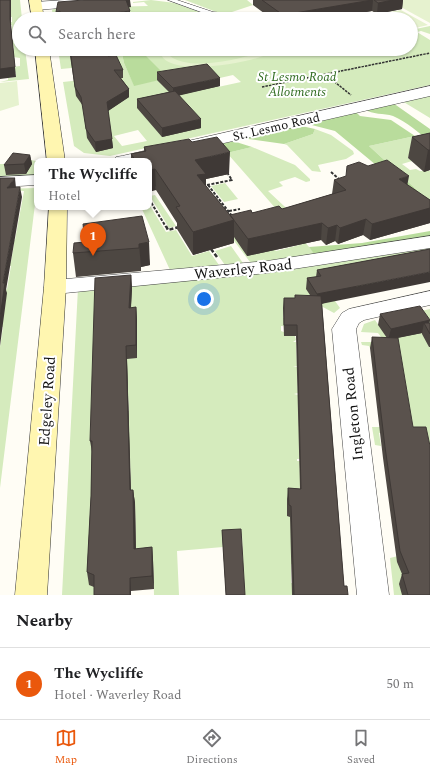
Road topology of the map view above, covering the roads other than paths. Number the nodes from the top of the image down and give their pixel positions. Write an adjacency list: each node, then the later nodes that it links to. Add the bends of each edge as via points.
1 (112, 0): 3 (street)
2 (171, 0): 4 (lane)
3 (36, 3)
4 (207, 12)
5 (43, 56): 7 (main road)
6 (430, 91): 8 (street, St. Lesmo Road)
7 (56, 158)
8 (135, 158)
9 (34, 180): 10 (street)
10 (0, 182)
11 (58, 210): 13 (main road, Edgeley Road)
12 (430, 242): 13 (street, Waverley Road, via 266,267)
13 (55, 287): 15 (main road, Edgeley Road)
14 (430, 298): 16 (street, Ingleton Road, via 356,314 350,318 344,329)
15 (31, 595)
16 (372, 595)

